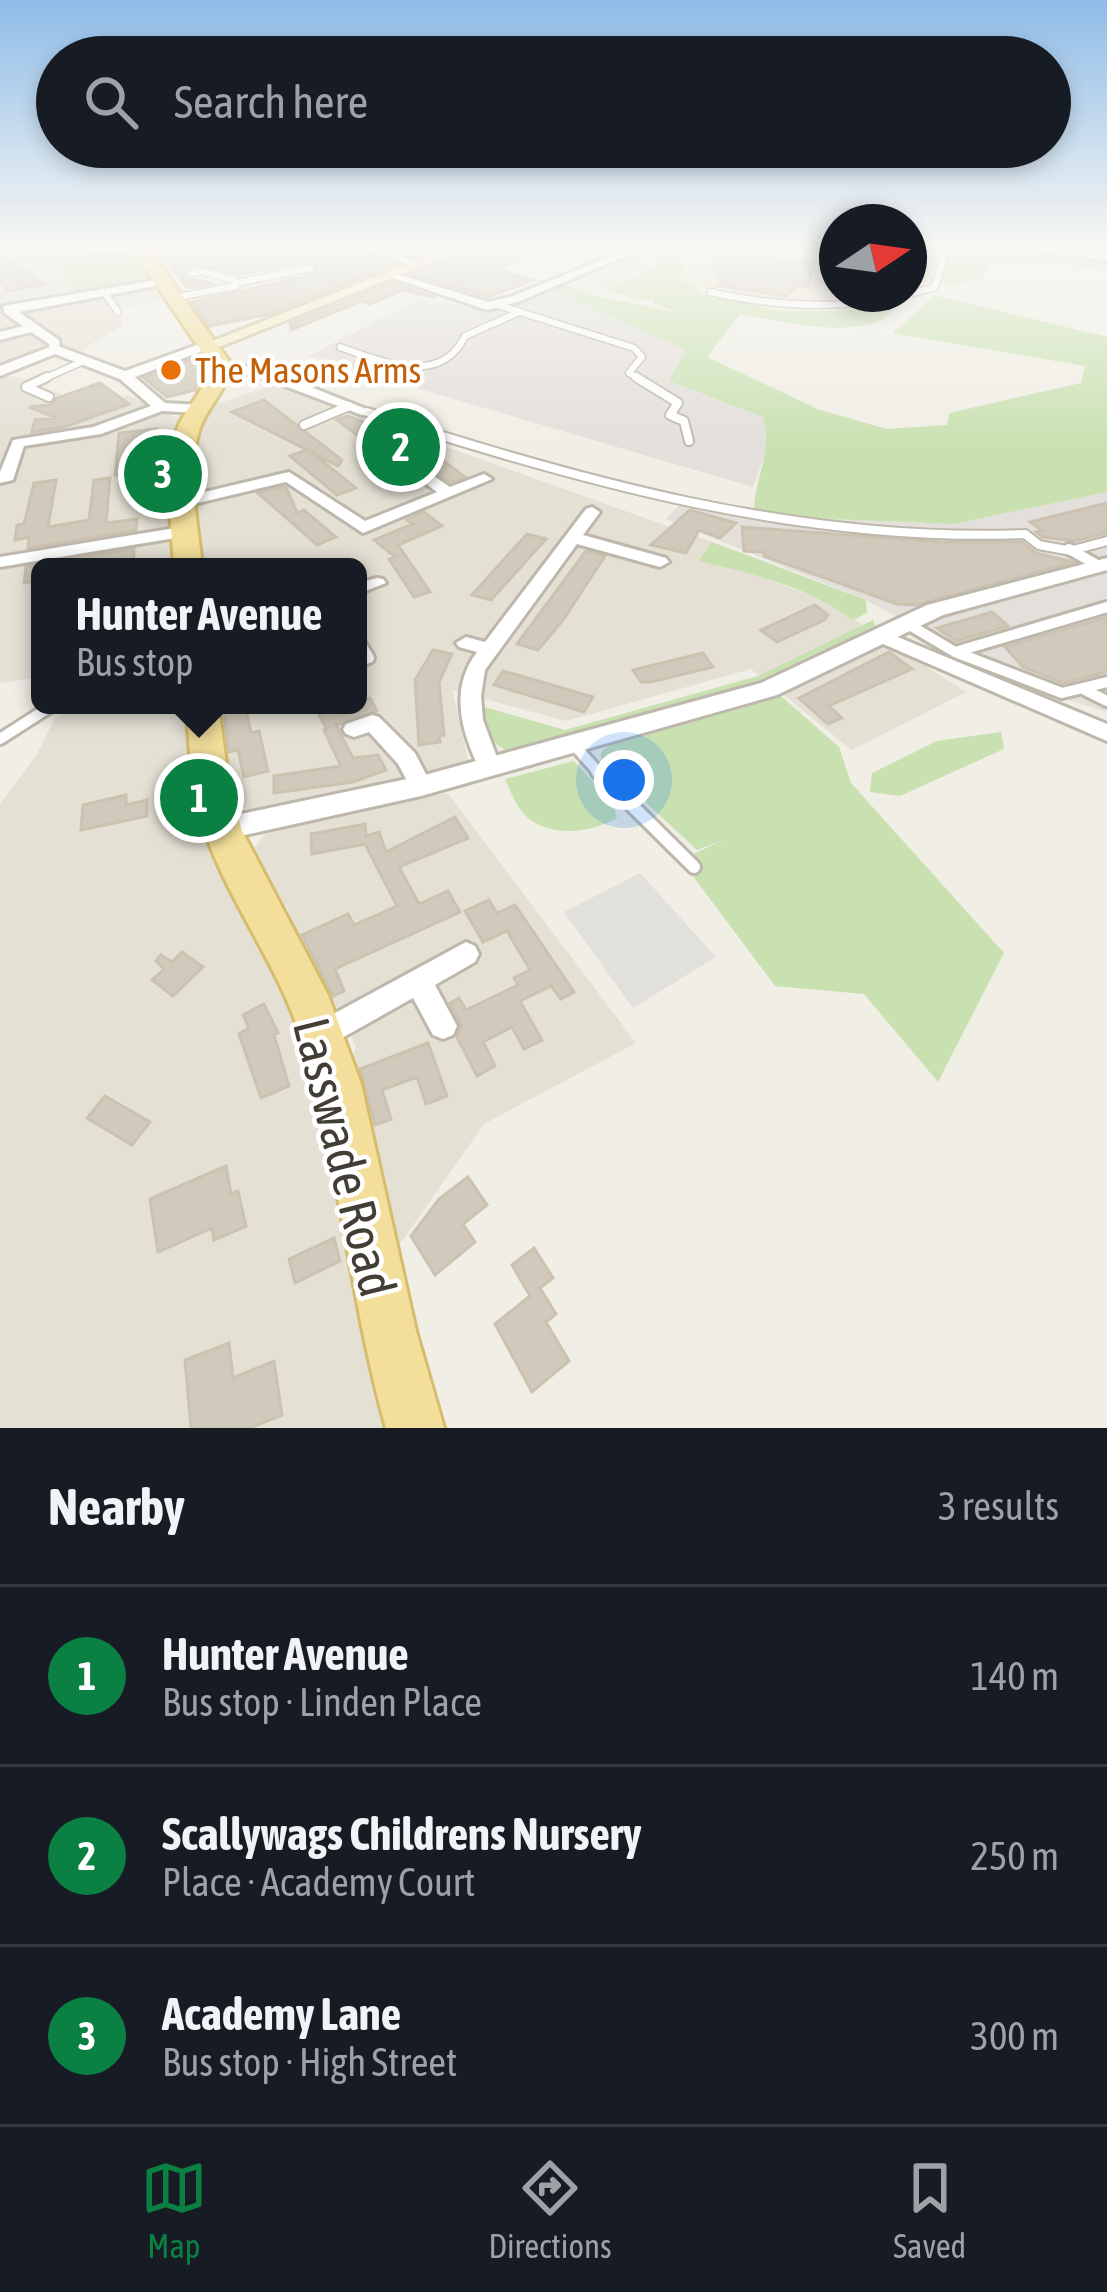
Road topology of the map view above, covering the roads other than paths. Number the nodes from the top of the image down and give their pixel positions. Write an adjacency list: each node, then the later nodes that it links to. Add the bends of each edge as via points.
1 (187, 313): 7 (main road)
2 (293, 313): 7 (main road)
3 (514, 313): 4 (lane)
4 (517, 314): 8 (lane, via 465,336 448,362 425,367); 20 (lane, via 634,348 642,356 629,374 678,404 670,415 684,421)
5 (18, 319): 6 (street); 9 (street)
6 (0, 332)
7 (213, 344): 11 (main road); 13 (street)
8 (340, 346)
9 (55, 349): 10 (street); 12 (street)
10 (86, 360): 13 (street); 14 (lane, via 26,387)
11 (218, 370): 15 (street, via 255,370); 17 (main road)
12 (0, 371)
13 (124, 376): 16 (street)
14 (49, 397)
15 (349, 406): 18 (street); 19 (lane)
16 (161, 407): 17 (street); 24 (street, via 96,431 18,443)
17 (201, 409): 27 (main road, via 187,436)
18 (367, 412): 33 (lane, via 511,460 765,517 1025,535)
19 (304, 425)
20 (689, 441)
21 (407, 463): 22 (street)
22 (422, 474): 26 (street); 28 (street)
23 (484, 479): 28 (street)
24 (5, 480)
25 (141, 485): 27 (lane)
26 (395, 485)
27 (184, 490): 28 (street, via 289,477 364,528); 30 (main road)
28 (449, 494)
29 (592, 512): 31 (street)
30 (187, 530): 34 (main road); 35 (street)
31 (574, 538): 36 (street); 42 (street)
32 (1107, 541): 33 (lane)
33 (1073, 550): 37 (lane)
34 (188, 558)
35 (0, 562)
36 (660, 562)
37 (1103, 565): 39 (street)
38 (1107, 607): 43 (lane)
39 (906, 623): 40 (street); 43 (lane)
40 (881, 636): 50 (street); 52 (street, via 769,689)
41 (466, 643): 42 (street)
42 (490, 649): 53 (street, via 467,698)
43 (955, 652): 45 (lane, via 1063,693)
44 (1107, 682): 45 (lane)
45 (1085, 690): 46 (lane)
46 (1107, 701)
47 (39, 714): 51 (lane)
48 (203, 714): 55 (main road, Lasswade Road)
49 (354, 729): 54 (street, via 372,722)
50 (1107, 733)
51 (0, 739)
52 (574, 745): 53 (street); 56 (lane)
53 (490, 768): 54 (street)
54 (421, 786): 55 (street)
55 (222, 829): 60 (main road, Lasswade Road)
56 (694, 867)
57 (466, 954): 58 (street)
58 (418, 980): 59 (street); 60 (street)
59 (443, 1026)
60 (322, 1034): 61 (main road, Lasswade Road)
61 (415, 1428)

